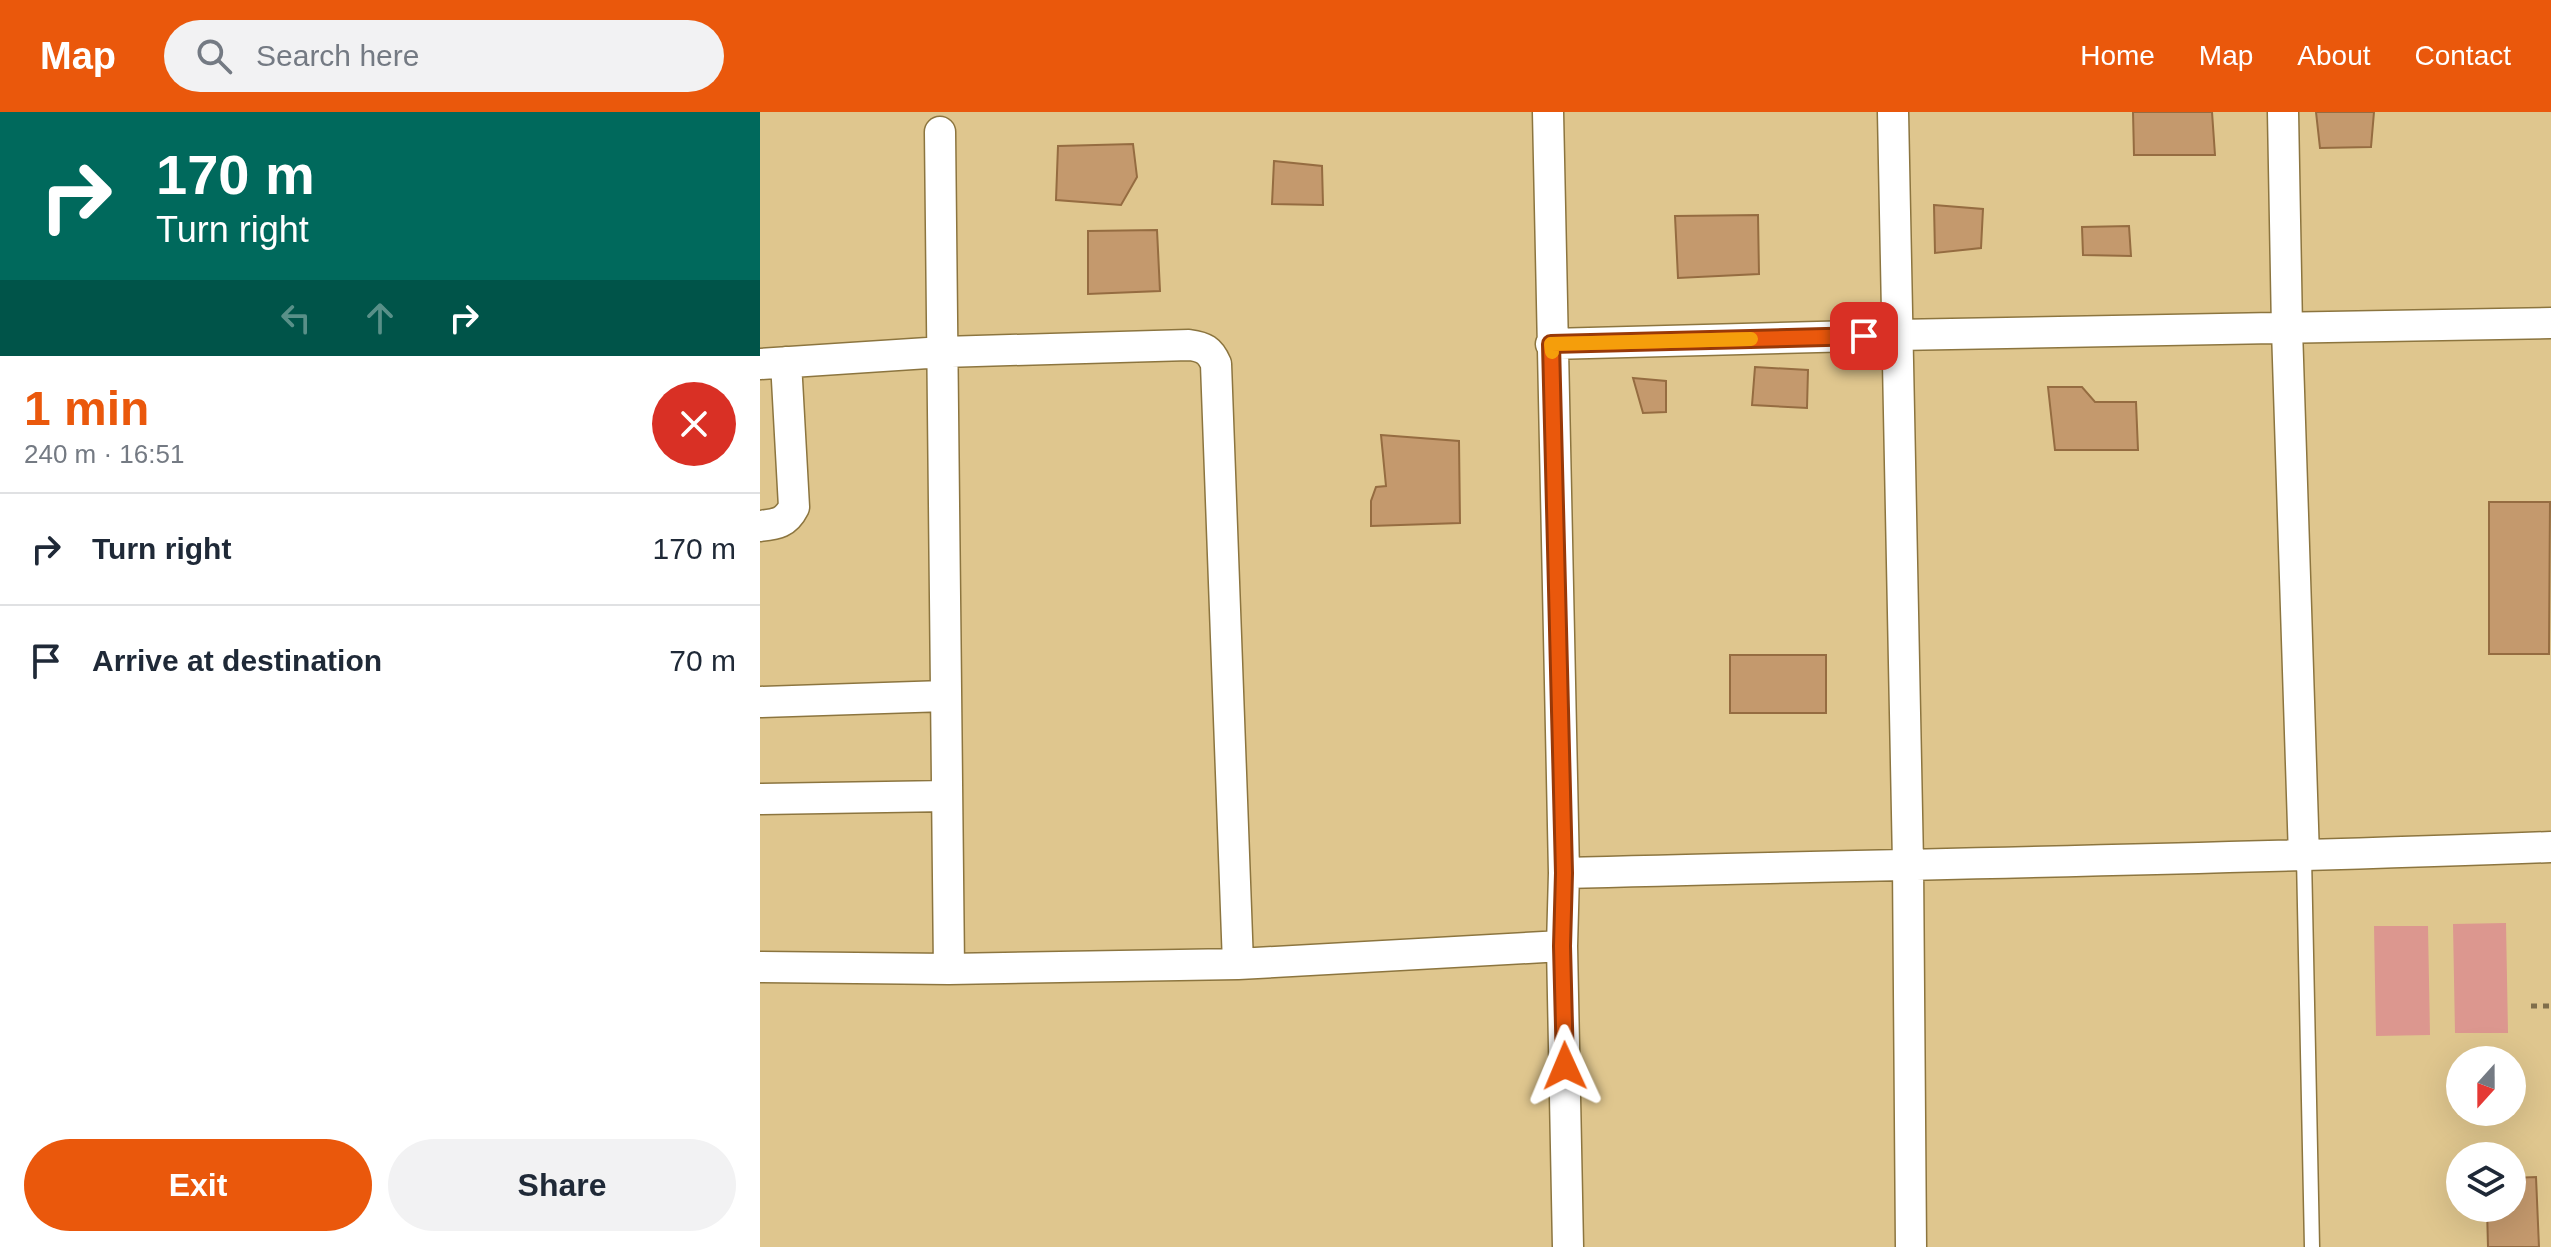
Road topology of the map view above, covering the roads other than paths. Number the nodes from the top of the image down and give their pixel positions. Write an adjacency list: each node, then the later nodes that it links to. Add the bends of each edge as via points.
1 (1548, 112): 8 (street)
2 (1893, 112): 7 (street)
3 (2283, 112): 6 (street)
4 (940, 132): 9 (street)
5 (2551, 323): 6 (street)
6 (2287, 329): 7 (street); 17 (street)
7 (1896, 335): 8 (street); 18 (street)
8 (1551, 344): 19 (street)
9 (943, 352): 10 (street); 12 (street); 21 (street, via 1189,345 1202,347 1216,364)
10 (773, 363): 11 (street, via 794,507 779,524)
11 (760, 526)
12 (945, 696): 13 (street); 14 (street)
13 (760, 702)
14 (947, 796): 15 (street); 23 (street)
15 (760, 799)
16 (2551, 847): 17 (street)
17 (2304, 857): 18 (street); 26 (lane)
18 (1908, 863): 19 (street); 25 (street)
19 (1564, 873): 20 (street)
20 (1562, 946): 21 (street); 24 (street)
21 (1238, 964): 23 (street)
22 (760, 967): 23 (street)
23 (949, 969)
24 (1568, 1247)
25 (1911, 1247)
26 (2312, 1247)

